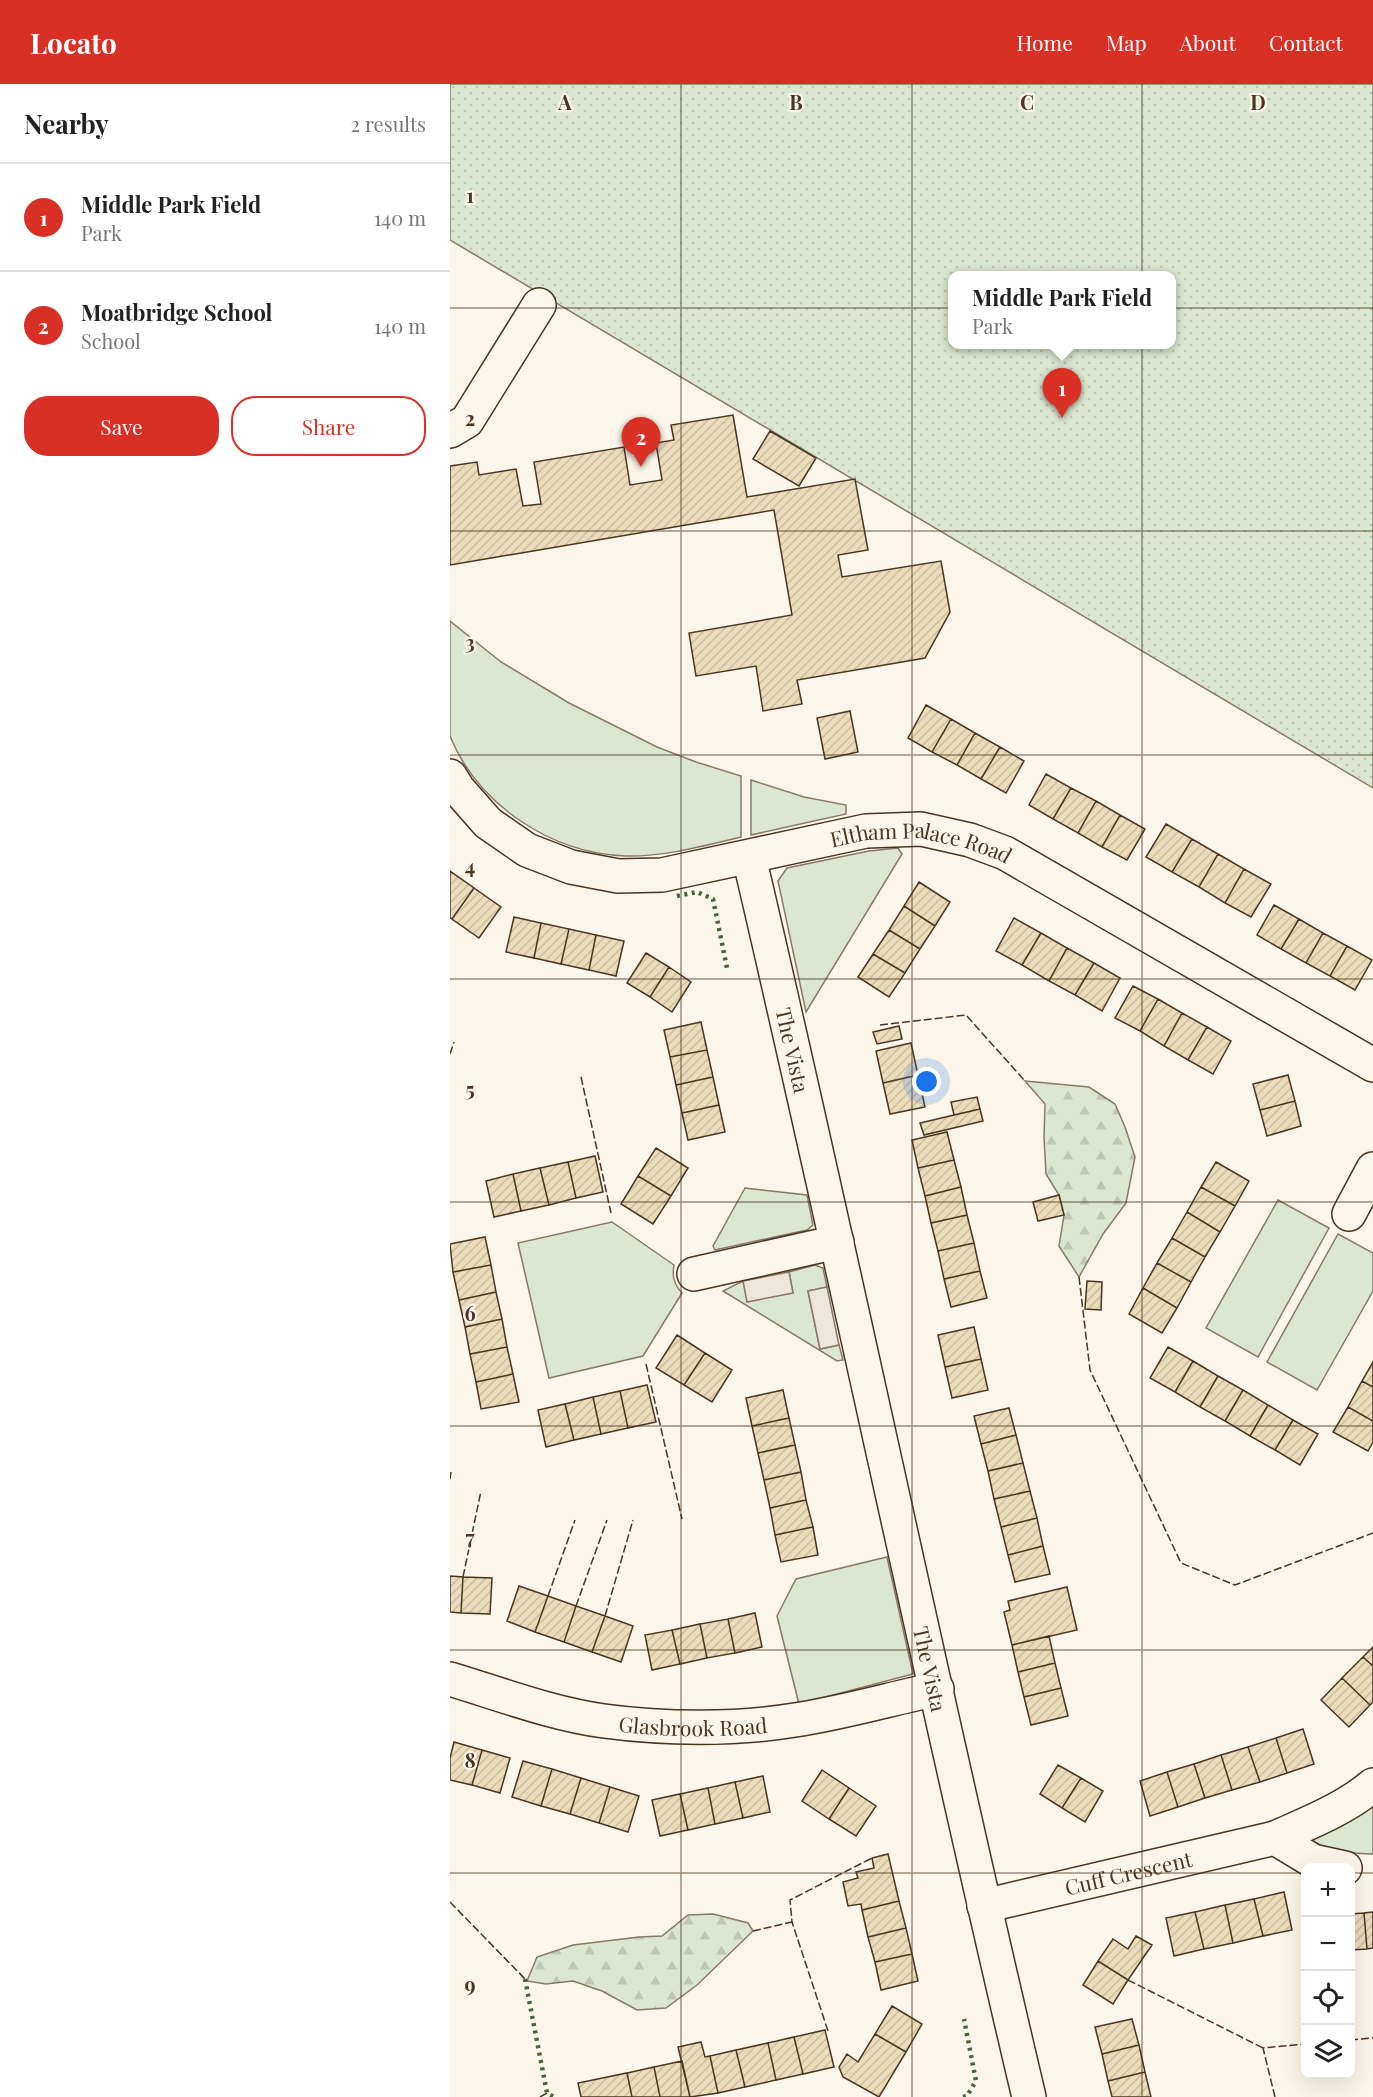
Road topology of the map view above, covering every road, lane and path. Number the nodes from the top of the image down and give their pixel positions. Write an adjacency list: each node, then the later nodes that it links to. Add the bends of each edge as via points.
1 (540, 305): 2 (street, via 467,421)
2 (450, 431)
3 (450, 776): 4 (street, Eltham Palace Road, via 488,823 527,850 571,867 618,876 662,874)
4 (749, 857): 5 (street, Eltham Palace Road, via 866,831 921,829 970,840 1005,853); 8 (street, The Vista)
5 (1373, 1065)
6 (1373, 1169): 7 (street)
7 (1349, 1214)
8 (837, 1242): 9 (street); 11 (street, The Vista)
9 (694, 1274)
10 (450, 1679): 11 (street, Glasbrook Road, via 602,1721 664,1727 795,1720)
11 (937, 1689): 17 (street, The Vista)
12 (1373, 1785): 13 (street, Cuff Crescent, via 1313,1821)
13 (1275, 1838): 14 (street); 17 (street, Cuff Crescent)
14 (1322, 1863)
15 (1355, 1869): 16 (street)
16 (1373, 1869)
17 (984, 1906): 18 (street, The Vista)
18 (1029, 2097)

